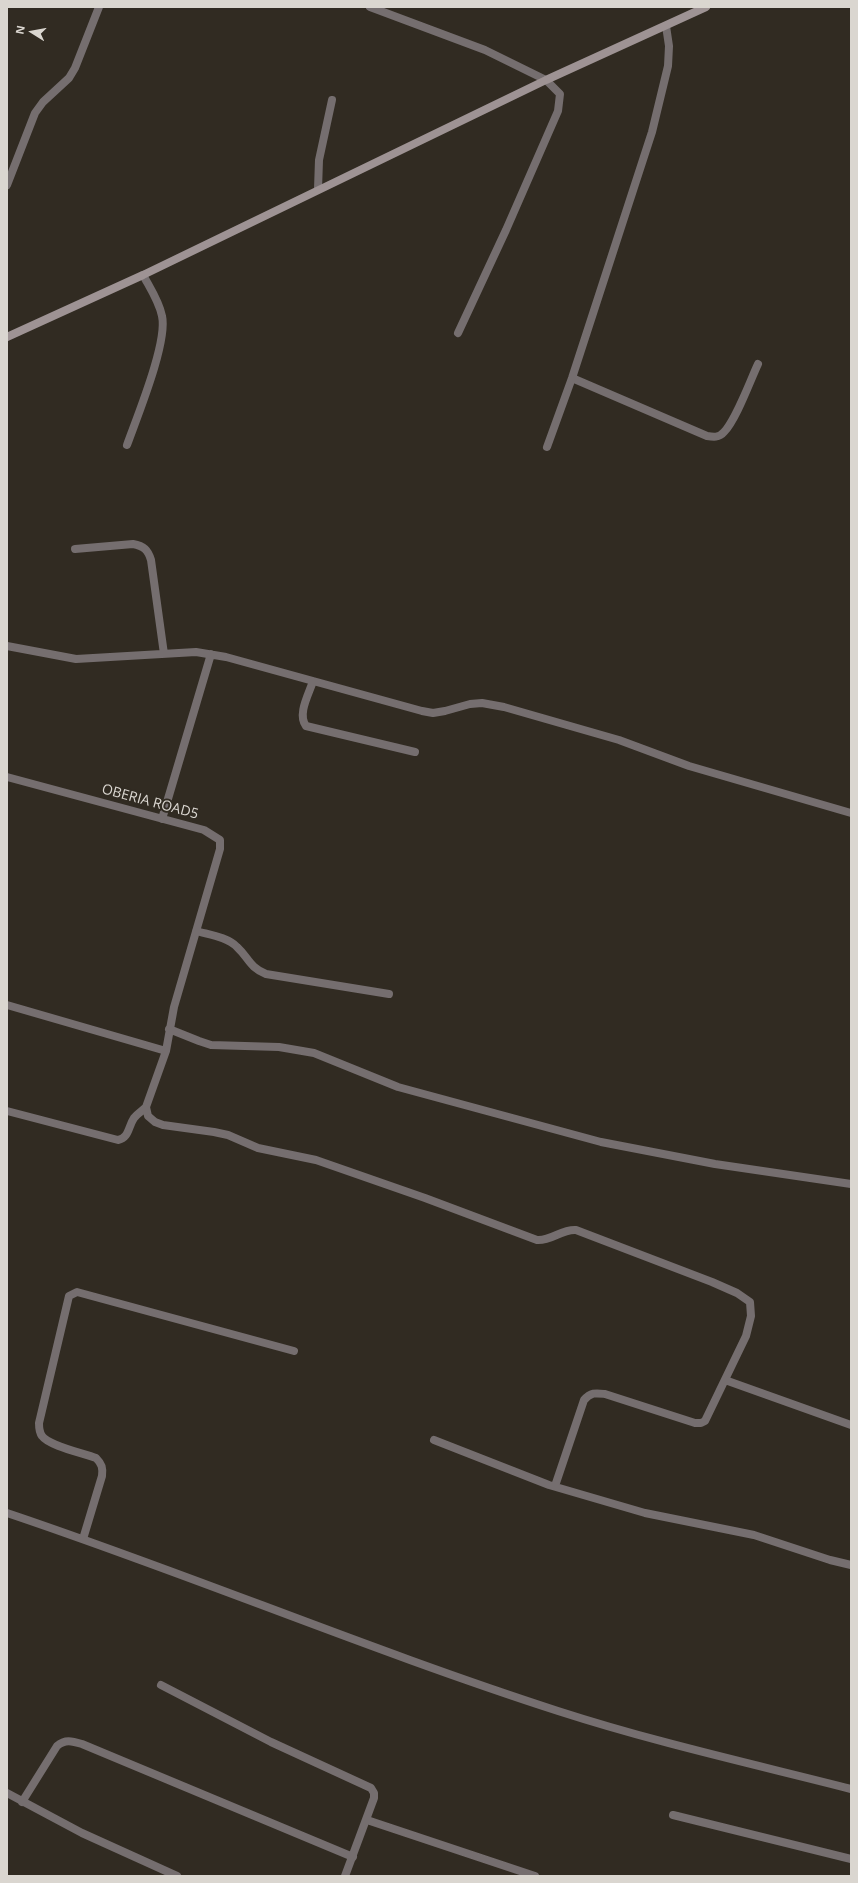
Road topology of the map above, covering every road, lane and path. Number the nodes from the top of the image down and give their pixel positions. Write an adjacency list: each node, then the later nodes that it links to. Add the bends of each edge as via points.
1 (99, 7): 7 (street, via 69,78 35,113)
2 (370, 7): 5 (street, via 485,50)
3 (706, 7): 4 (street)
4 (666, 26): 5 (street); 13 (street, via 668,66 652,132)
5 (546, 80): 8 (street); 10 (street, via 560,94 558,111)
6 (332, 100): 8 (street, via 319,160)
7 (7, 185)
8 (318, 189): 9 (street)
9 (143, 275): 11 (street); 14 (street, via 158,302 164,328 159,353)
10 (458, 333)
11 (7, 337)
12 (758, 364): 13 (street, via 730,423 724,433 716,438)
13 (572, 378): 15 (street)
14 (127, 445)
15 (547, 447)
16 (75, 549): 18 (street, via 133,544 142,545 149,552)
17 (7, 646): 18 (street, via 76,659)
18 (164, 654): 19 (street)
19 (211, 654): 20 (street); 24 (street)
20 (313, 681): 21 (street, via 302,714 302,721 306,726); 23 (street, via 433,713 482,703 504,706 619,740 688,766)
21 (415, 752)
22 (7, 777): 24 (street, OBERIA ROAD5)
23 (851, 813)
24 (162, 819): 25 (street, OBERIA ROAD5, via 204,830 220,840 220,849)
25 (196, 931): 26 (street, via 230,941 237,946 251,966 266,974); 28 (street)
26 (389, 994)
27 (7, 1005): 29 (street)
28 (169, 1029): 29 (street); 32 (street, via 212,1045 279,1047 314,1053 404,1089 601,1142 715,1164)
29 (166, 1051): 30 (street)
30 (146, 1107): 31 (street, via 134,1118 123,1139 118,1140); 34 (street, via 148,1116 163,1125 228,1135 258,1148 316,1160 537,1240 545,1241 569,1230 576,1230 737,1293 750,1302 752,1316 746,1336)
31 (7, 1111)
32 (851, 1184)
33 (294, 1351): 39 (street, via 77,1292 69,1296 39,1423 40,1432 50,1442 96,1458 101,1463 102,1476)
34 (725, 1380): 35 (street); 37 (street, via 709,1416 702,1423 605,1394 595,1392 588,1395 584,1400)
35 (851, 1425)
36 (434, 1440): 37 (street)
37 (555, 1486): 40 (street, via 645,1513 754,1535)
38 (7, 1513): 39 (street)
39 (83, 1539): 42 (street, via 350,1638 555,1710 609,1727)
40 (851, 1565)
41 (161, 1685): 46 (street, via 271,1742 366,1784 374,1793)
42 (851, 1789)
43 (7, 1793): 44 (street)
44 (22, 1802): 47 (street, via 57,1746 62,1741 70,1741); 49 (street, via 82,1833)
45 (673, 1815): 48 (street)
46 (367, 1820): 47 (street); 51 (street)
47 (353, 1857): 50 (street)
48 (851, 1859)
49 (177, 1876)
50 (345, 1876)
51 (535, 1876)

